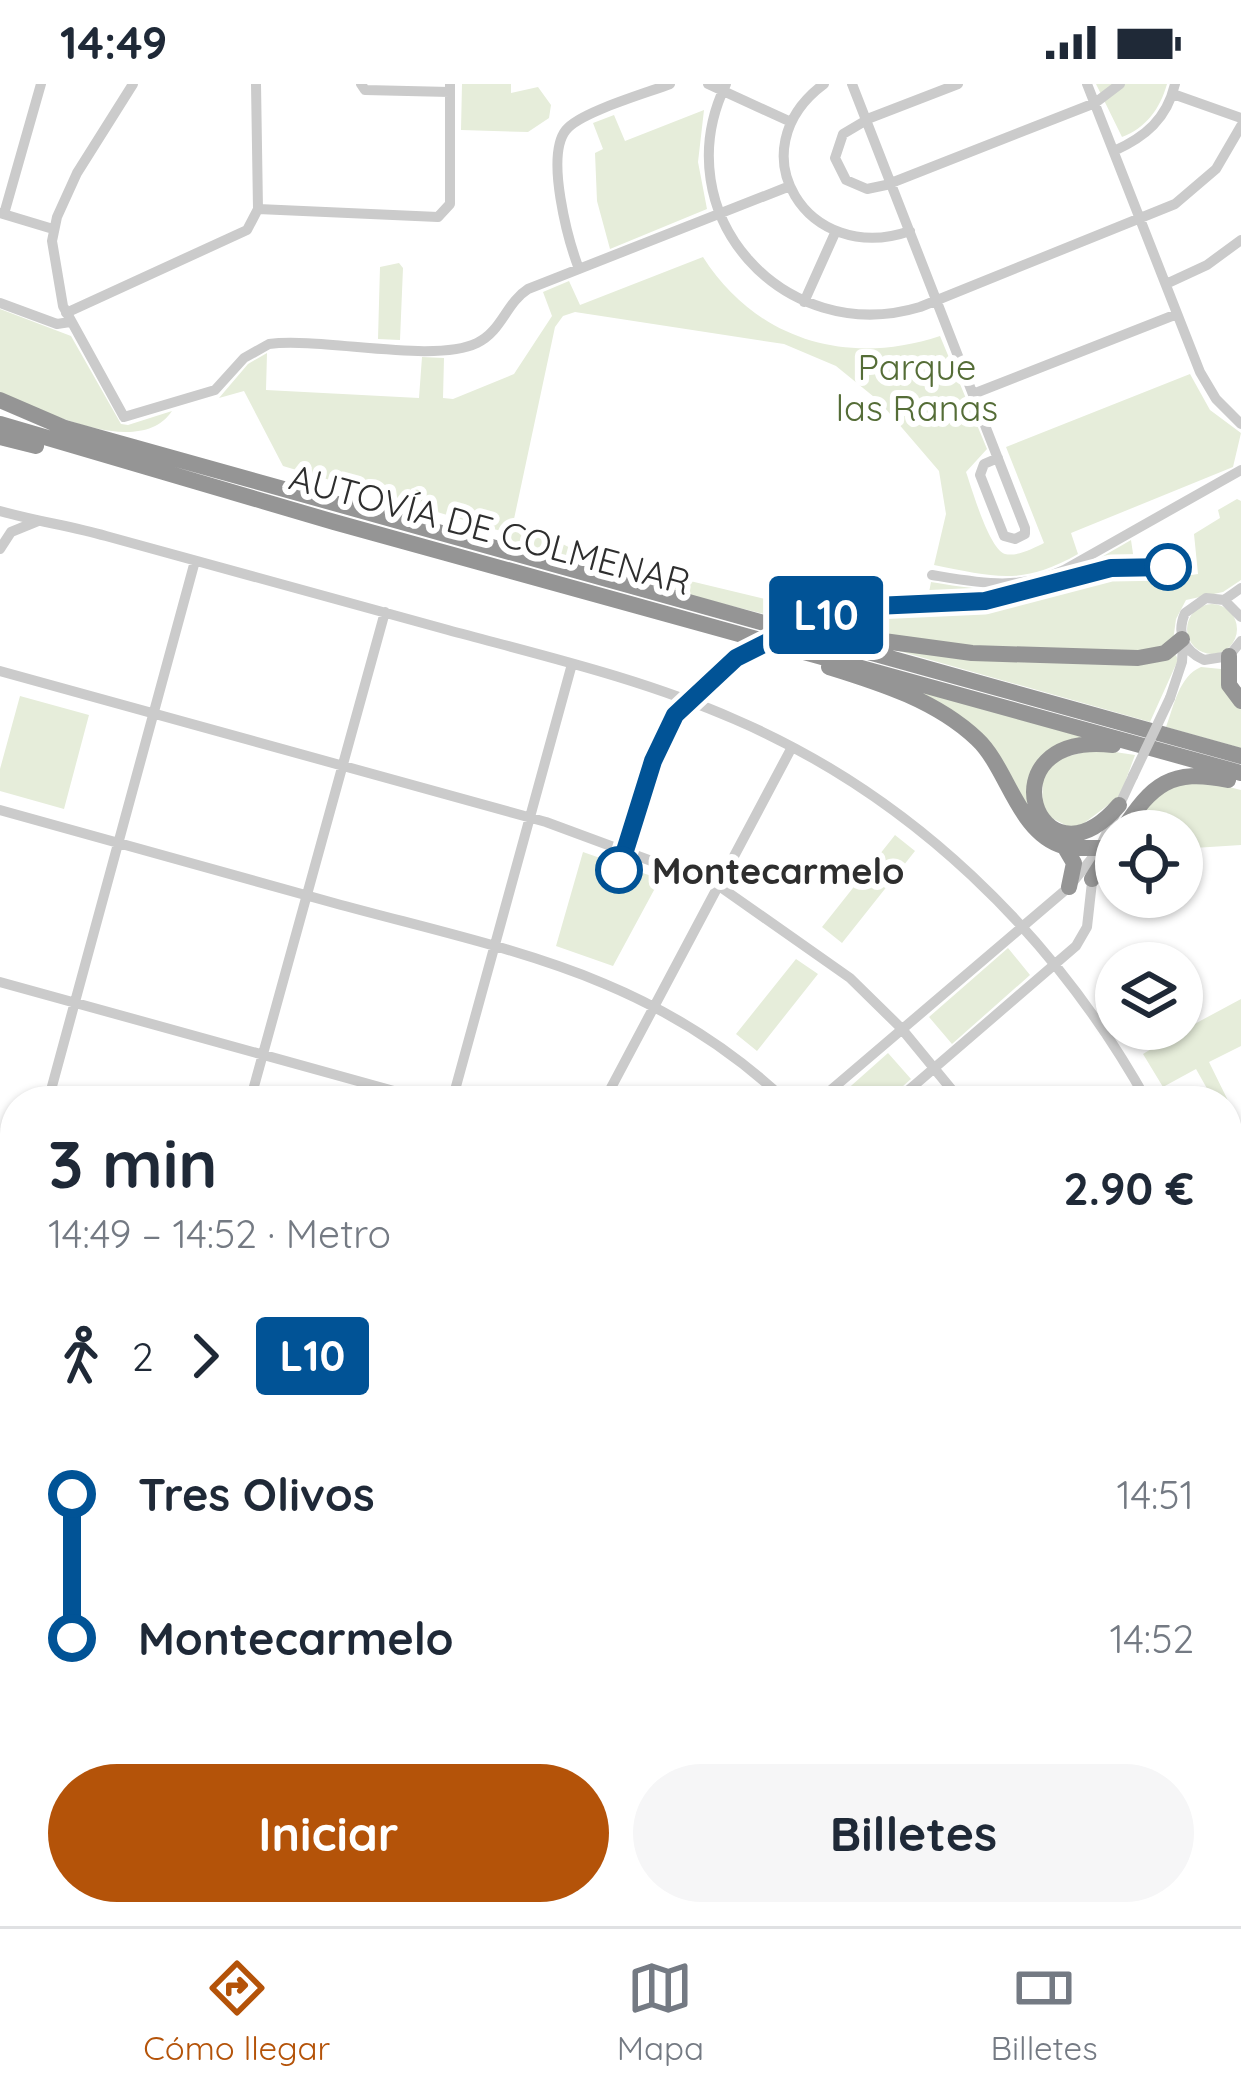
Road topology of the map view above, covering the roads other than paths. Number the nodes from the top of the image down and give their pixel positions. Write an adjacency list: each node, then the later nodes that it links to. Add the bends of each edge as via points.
1 (41, 84): 23 (street)
2 (133, 84): 26 (street, via 77,173)
3 (256, 84): 22 (street)
4 (361, 84): 13 (street)
5 (670, 84): 30 (street, via 563,133 560,185)
6 (708, 84): 12 (street)
7 (824, 84): 17 (street)
8 (852, 84): 16 (street)
9 (958, 84): 16 (street)
10 (1087, 84): 15 (street)
11 (1120, 84): 15 (street)
12 (724, 87): 17 (street); 24 (street, via 709,151)
13 (450, 88): 22 (street, via 445,213)
14 (1174, 89): 18 (street); 19 (street, via 1150,130)
15 (1095, 104): 19 (street); 20 (street)
16 (866, 120): 20 (street); 20 (street, via 843,134 837,166 861,188)
17 (791, 122): 21 (street, via 784,152)
18 (1241, 122): 25 (street, via 1204,182)
19 (1114, 151): 25 (street)
20 (891, 183): 27 (street)
21 (790, 187): 24 (street); 28 (street)
22 (258, 209): 36 (street, via 237,236 142,275)
23 (2, 214): 26 (street)
24 (720, 214): 30 (street); 33 (street, via 751,264)
25 (1141, 220): 31 (street); 32 (street)
26 (53, 229): 36 (street)
27 (910, 231): 28 (street, via 875,239); 32 (street)
28 (835, 233): 33 (street)
29 (1241, 240): 31 (street)
30 (579, 269): 36 (street, via 521,293 472,346 269,344 215,391 124,417)
31 (1166, 284): 35 (street)
32 (937, 300): 33 (street, via 869,315); 37 (street)
33 (805, 302)
34 (0, 303): 36 (street, via 57,324)
35 (1177, 314): 37 (street); 40 (street, via 1207,386)
36 (68, 318)
37 (974, 394): 44 (street)
38 (0, 400): 42 (highway)
39 (0, 410): 42 (highway)
40 (1238, 419)
41 (0, 424): 46 (highway, AUTOVÍA DE COLMENAR)
42 (65, 428): 56 (highway, AUTOVÍA DE COLMENAR)
43 (0, 437): 46 (highway)
44 (998, 458): 44 (street, via 980,475 1004,536 1015,539 1025,528)
45 (1241, 470): 51 (street, via 1040,580 1003,585)
46 (223, 490): 54 (highway, AUTOVÍA DE COLMENAR)
47 (0, 511): 48 (street)
48 (47, 520): 49 (street, via 11,532); 50 (street)
49 (0, 549)
50 (195, 561): 55 (street); 65 (street)
51 (932, 575)
52 (1241, 588): 53 (street)
53 (1224, 600): 57 (street); 58 (street, via 1191,606)
54 (645, 607): 68 (highway, AUTOVÍA DE COLMENAR); 79 (highway, via 897,691 946,715 981,742 1040,832)
55 (385, 612): 61 (street); 69 (street)
56 (737, 613): 58 (highway, via 972,653 1152,658); 67 (highway, AUTOVÍA DE COLMENAR)
57 (1241, 616)
58 (1182, 641): 60 (street); 63 (street)
59 (1235, 656): 60 (street); 64 (highway, via 1231,689)
60 (1204, 660): 63 (street)
61 (572, 664): 66 (street, via 683,699); 76 (street)
62 (0, 671): 65 (street)
63 (1177, 683): 72 (street, bridge)
64 (1241, 701)
65 (152, 713): 69 (street); 77 (street)
66 (792, 747): 83 (street); 86 (street, via 917,829)
67 (1241, 756)
68 (1197, 760): 70 (highway, AUTOVÍA DE COLMENAR); 72 (highway, via 1085,744 1052,755 1033,779 1036,811 1060,833 1095,829)
69 (342, 766): 76 (street); 85 (street)
70 (1241, 772)
71 (1241, 783): 75 (highway, via 1180,776)
72 (1119, 805): 74 (street)
73 (0, 810): 77 (street)
74 (1118, 810)
75 (1135, 810)
76 (529, 818): 83 (street); 87 (street)
77 (117, 842): 85 (street); 90 (street)
78 (1095, 845): 79 (highway)
79 (1064, 846): 84 (highway, via 1074,863)
80 (1095, 858): 84 (street)
81 (1095, 872): 82 (highway)
82 (1092, 879): 88 (street, via 1085,933)
83 (719, 886): 91 (street); 92 (street, via 818,952)
84 (1069, 887): 86 (street)
85 (308, 895): 87 (street); 93 (street)
86 (1023, 926): 88 (street); 92 (street)
87 (495, 945): 91 (street); 98 (street)
88 (1055, 963): 94 (street); 104 (street)
89 (0, 982): 90 (street)
90 (74, 1003): 93 (street); 95 (street)
91 (656, 1005): 99 (street); 100 (street)
92 (901, 1028): 94 (street); 101 (street)
93 (263, 1056): 96 (street); 97 (street)
94 (935, 1067): 102 (street); 103 (street)
95 (52, 1086)
96 (254, 1086)
97 (374, 1086)
98 (456, 1086)
99 (612, 1086)
100 (769, 1086)
101 (835, 1086)
102 (913, 1086)
103 (950, 1086)
104 (1138, 1086)

